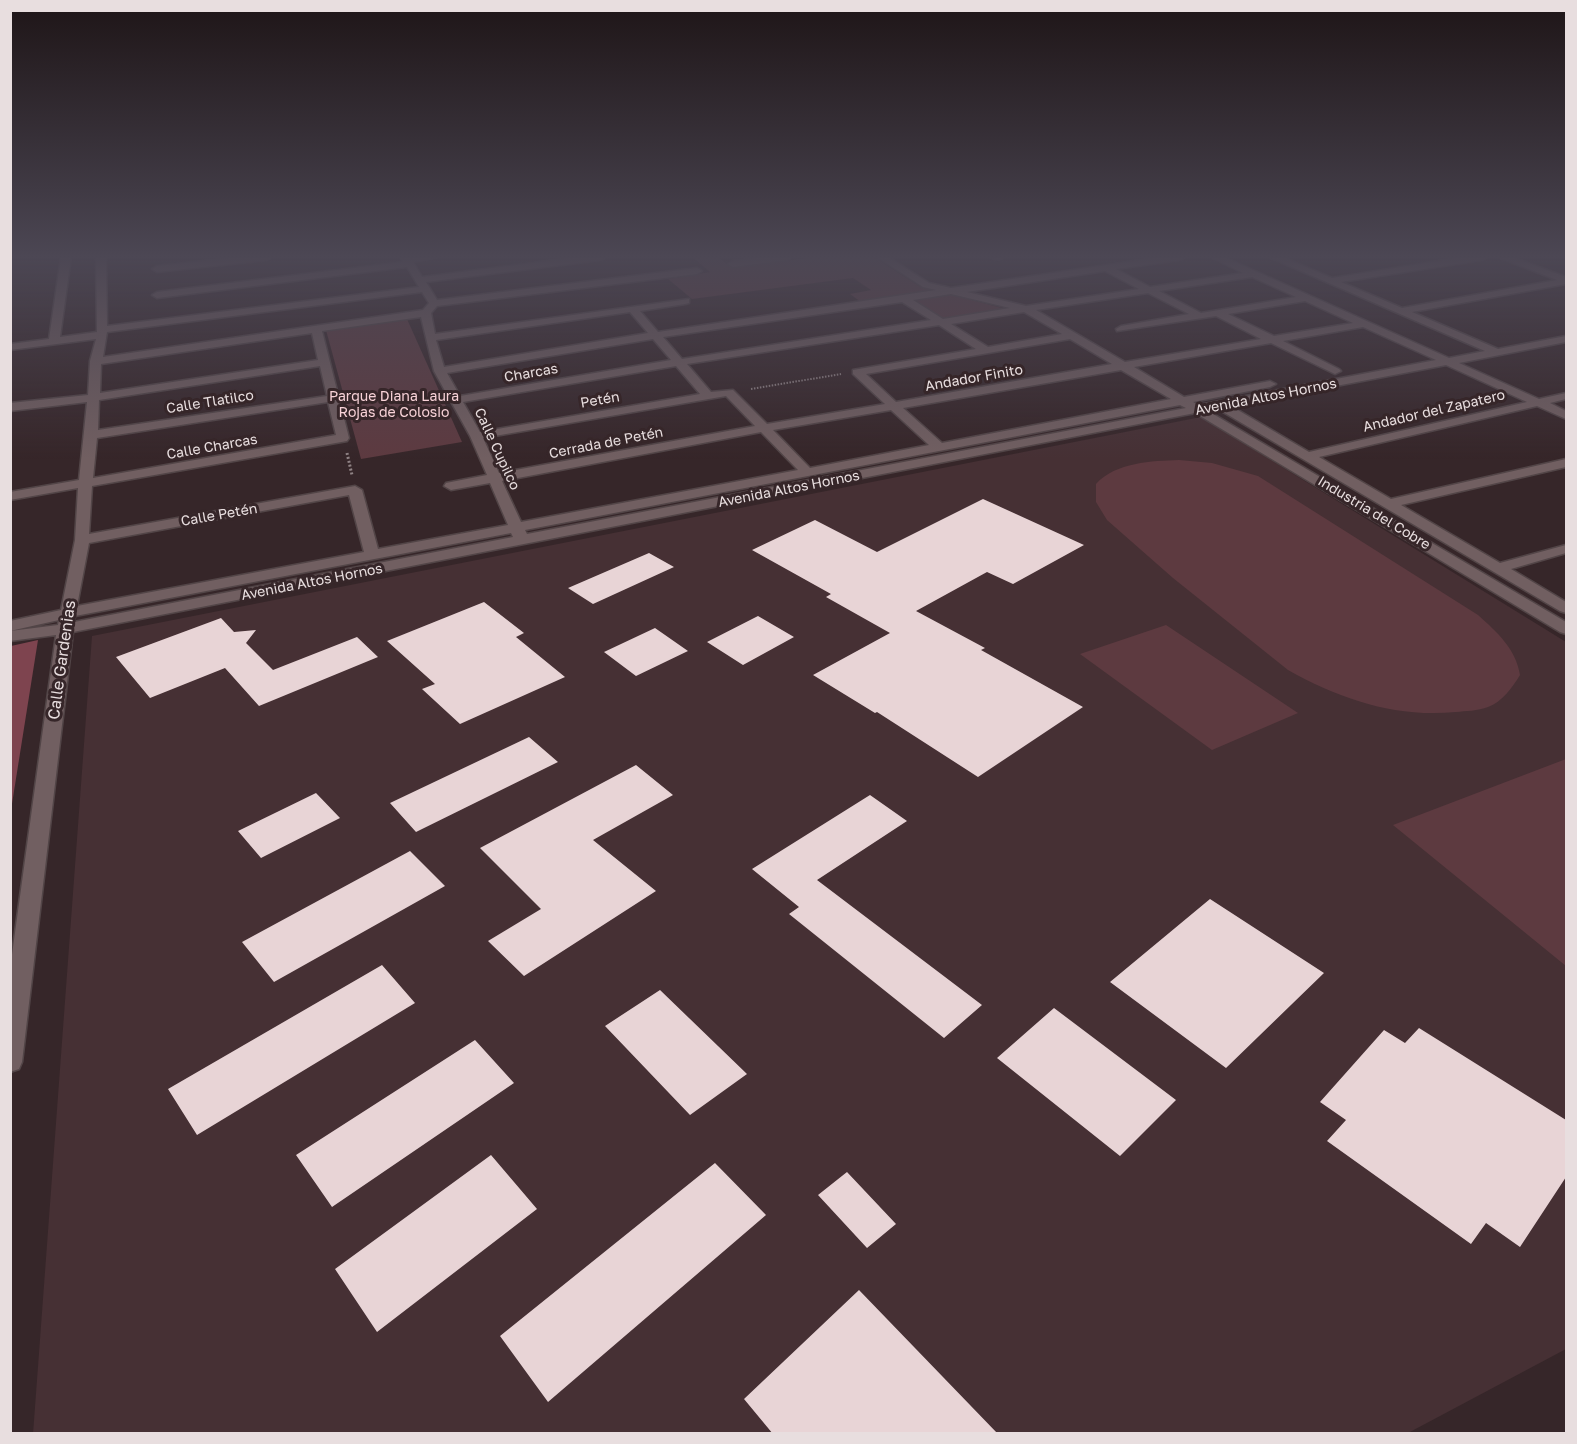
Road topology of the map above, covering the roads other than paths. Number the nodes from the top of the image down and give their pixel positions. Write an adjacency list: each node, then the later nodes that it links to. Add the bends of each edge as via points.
1 (56, 324): 26 (street)
2 (102, 324): 20 (street, Calle Gardenias)
3 (114, 324): 20 (street)
4 (341, 324): 18 (street)
5 (430, 324): 23 (street, Calle Cupilco)
6 (509, 324): 23 (street)
7 (647, 324): 21 (street)
8 (728, 324): 21 (street)
9 (925, 324): 35 (street, Charcas)
10 (945, 324): 29 (street)
11 (1052, 324): 22 (street, Industria del Cobre)
12 (1142, 324): 17 (street)
13 (1240, 324): 25 (street)
14 (1362, 324): 25 (street, Andador Finito)
15 (1364, 324): 31 (street)
16 (1432, 324): 27 (street)
17 (1121, 328)
18 (316, 329): 32 (street); 34 (street)
19 (1566, 330): 27 (street, Avenida Altos Hornos)
20 (102, 333): 26 (street); 32 (street, Calle Gardenias)
21 (657, 335): 35 (street); 37 (street)
22 (1072, 336): 29 (street); 36 (street, Industria del Cobre)
23 (430, 338): 37 (street, Calle Cupilco)
24 (1566, 339): 30 (street, Avenida Altos Hornos)
25 (1271, 340): 36 (street, Andador Finito); 38 (street)
26 (54, 342): 28 (street)
27 (1480, 345): 30 (street); 31 (street, Avenida Altos Hornos)
28 (10, 347)
29 (985, 351): 47 (street, via 857,372)
30 (1497, 352): 33 (street, Avenida Altos Hornos)
31 (1433, 354): 33 (street); 38 (street, Avenida Altos Hornos)
32 (96, 360): 42 (street, Calle Gardenias)
33 (1448, 361): 46 (street); 48 (street, Avenida Altos Hornos)
34 (326, 362): 42 (street); 43 (street)
35 (681, 362): 39 (street); 44 (street, Charcas)
36 (1123, 367): 45 (street, Industria del Cobre); 47 (street, Andador Finito)
37 (440, 371): 44 (street, Calle Cupilco)
38 (1335, 371): 40 (street, Avenida Altos Hornos)
39 (708, 396): 52 (street, Petén, via 729,393); 54 (street, Petén)
40 (1205, 396): 45 (street, Avenida Altos Hornos); 48 (street, Industria del Cobre)
41 (1566, 396): 46 (street, Andador del Zapatero)
42 (92, 398): 49 (street); 53 (street, Calle Gardenias)
43 (334, 398): 53 (street, Calle Tlatilco); 60 (street, Calle Charcas, via 343,438)
44 (457, 400): 54 (street, Calle Cupilco)
45 (1179, 400): 50 (street, Industria del Cobre); 55 (street, Avenida Altos Hornos)
46 (1539, 402): 51 (street); 56 (street, Andador del Zapatero)
47 (896, 406): 52 (street, Andador Finito); 55 (street)
48 (1222, 406): 50 (street, Avenida Altos Hornos); 56 (street, Industria del Cobre)
49 (10, 407)
50 (1198, 410): 64 (street, Avenida Altos Hornos); 72 (street, Industria del Cobre)
51 (1566, 415)
52 (765, 428): 58 (street); 59 (street, Cerrada de Petén)
53 (91, 435): 60 (street, Calle Gardenias)
54 (476, 436): 59 (street, Calle Cupilco)
55 (938, 446): 58 (street, Avenida Altos Hornos)
56 (1308, 456): 63 (street, Industria del Cobre)
57 (1566, 463): 63 (street)
58 (807, 472): 64 (street, Avenida Altos Hornos)
59 (496, 479): 61 (street, Cerrada de Petén); 64 (street, Calle Cupilco)
60 (86, 485): 62 (street, Calle Charcas); 65 (street, Calle Gardenias)
61 (451, 486)
62 (10, 496)
63 (1389, 504): 68 (street, Industria del Cobre)
64 (519, 534): 67 (street, Avenida Altos Hornos); 70 (street, Avenida Altos Hornos)
65 (82, 540): 67 (street, Calle Petén, via 355,490); 70 (street, Calle Gardenias)
66 (1566, 549): 68 (street)
67 (372, 555): 70 (street, Avenida Altos Hornos)
68 (1498, 568): 69 (street, Industria del Cobre)
69 (1566, 608)
70 (66, 621): 71 (street, Avenida Altos Hornos); 73 (street, Avenida Altos Hornos); 74 (street, Calle Gardenias)
71 (10, 626)
72 (1566, 629)
73 (10, 636)
74 (10, 1062)

